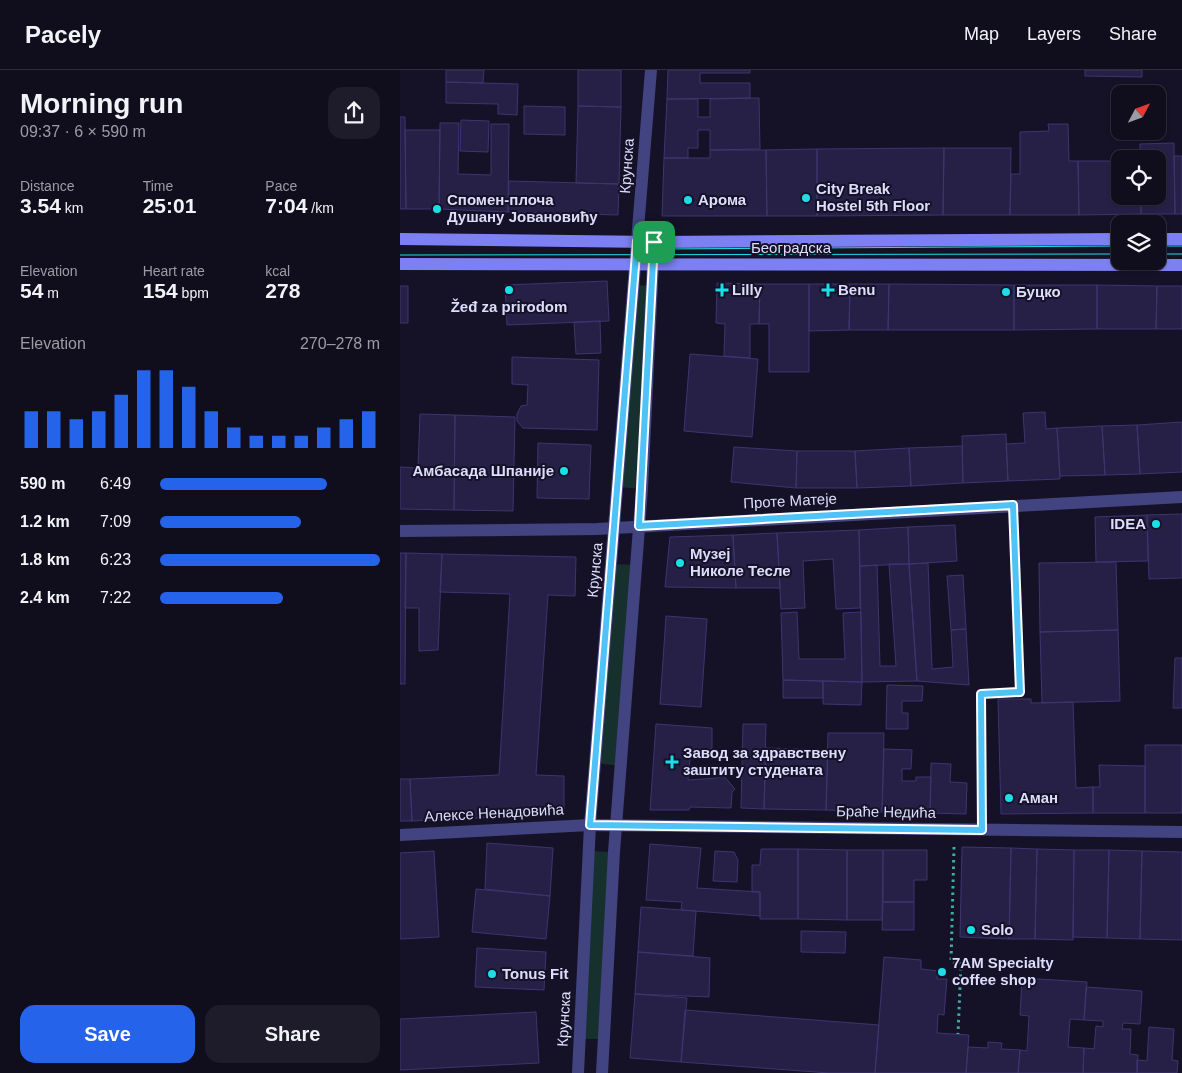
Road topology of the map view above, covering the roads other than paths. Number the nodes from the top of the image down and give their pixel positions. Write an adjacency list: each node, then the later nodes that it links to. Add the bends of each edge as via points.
1 (651, 70): 6 (street, Крунска)
2 (1182, 238): 5 (main road)
3 (400, 239): 6 (main road, Београдска)
4 (1111, 239): 7 (main road, Београдска)
5 (1166, 239)
6 (637, 241): 7 (main road, Београдска); 9 (street, Крунска)
7 (654, 242): 10 (street)
8 (400, 264): 9 (main road, Београдска)
9 (635, 264): 10 (main road, Београдска); 14 (street, Крунска)
10 (653, 264): 11 (main road, Београдска); 13 (street)
11 (1182, 265)
12 (1182, 497): 13 (street, Проте Матеје)
13 (639, 526): 14 (street, Проте Матеје); 17 (street)
14 (615, 528): 15 (street, Проте Матеје); 16 (street, Крунска)
15 (400, 531)
16 (590, 825): 17 (street, Браће Недића); 19 (street, Алексе Ненадовића); 20 (street, Крунска)
17 (617, 825): 18 (street, Браће Недића); 21 (street)
18 (1182, 832)
19 (400, 835)
20 (578, 1073)
21 (602, 1073)

